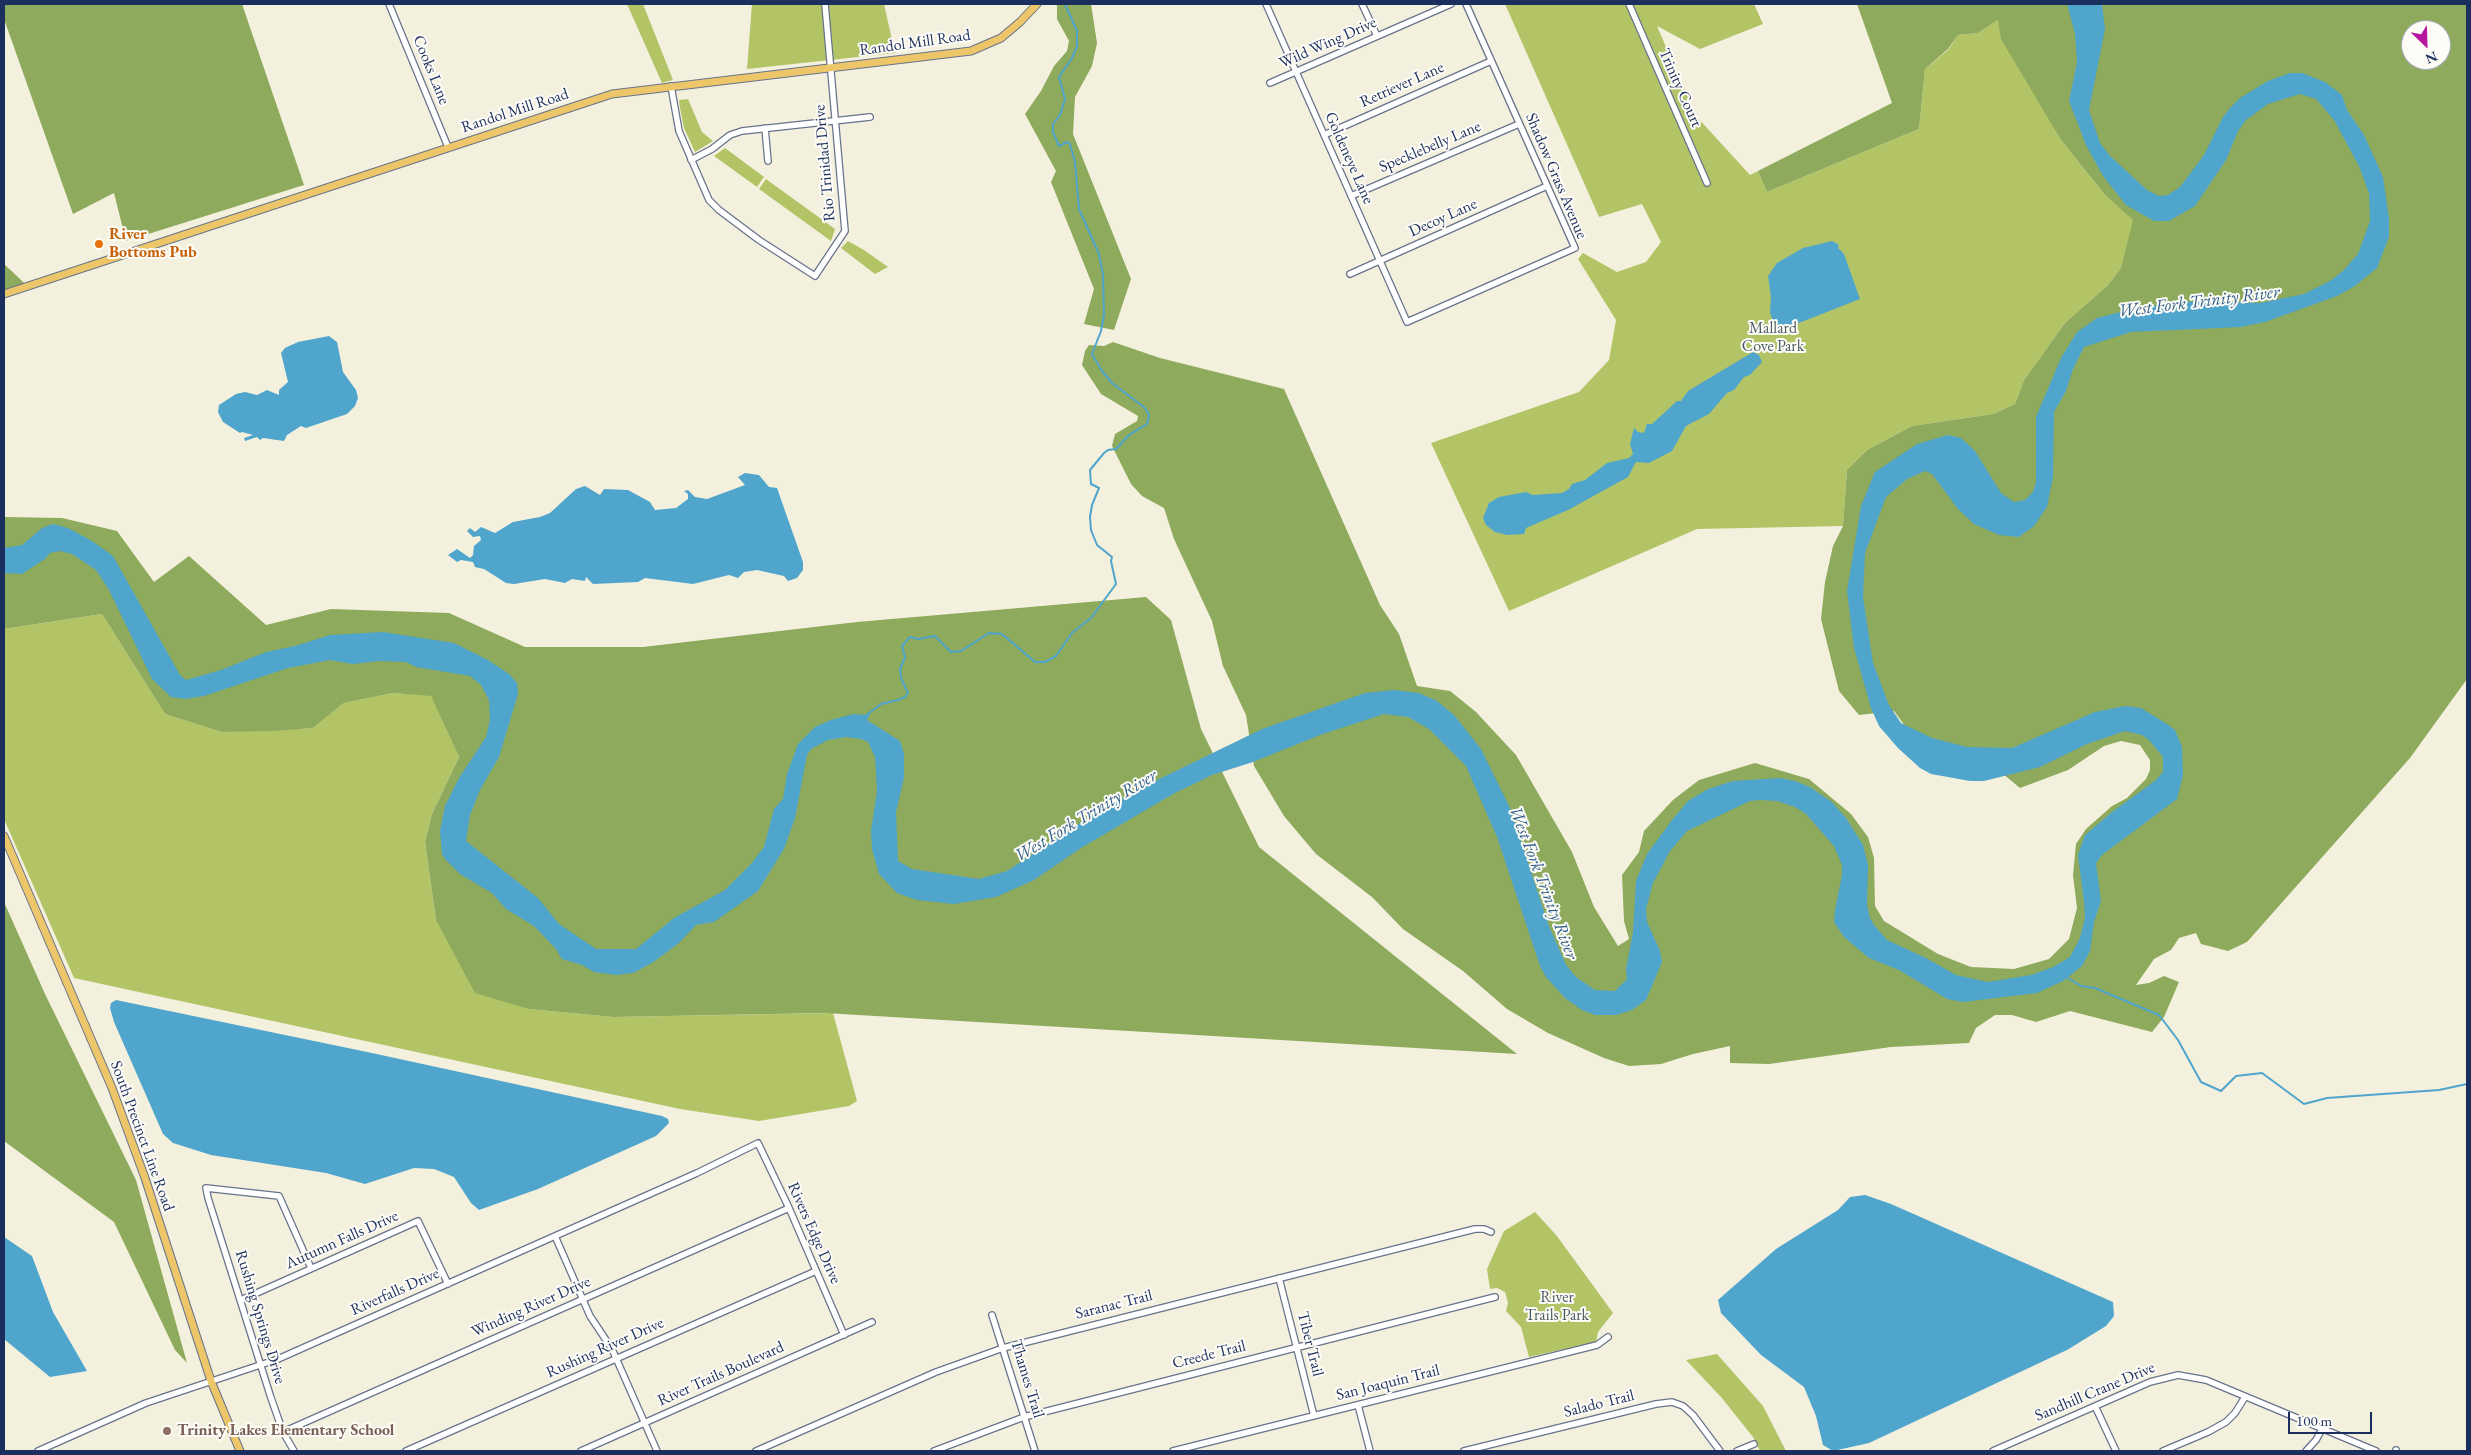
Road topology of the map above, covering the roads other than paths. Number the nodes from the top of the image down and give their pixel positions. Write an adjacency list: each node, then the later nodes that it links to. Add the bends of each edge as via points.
1 (389, 4): 20 (street, Cooks Lane)
2 (825, 4): 11 (street, Rio Trinidad Drive)
3 (1037, 4): 11 (main road, Randol Mill Road, via 1001,38 971,51)
4 (1267, 4): 12 (street, Goldeneye Lane)
5 (1362, 4): 9 (street)
6 (1451, 4): 9 (street, Wild Wing Drive)
7 (1466, 4): 10 (street, Shadow Grass Avenue)
8 (1629, 4): 23 (street, Trinity Court)
9 (1377, 36): 12 (street, Wild Wing Drive)
10 (1491, 61): 17 (street, Shadow Grass Avenue); 19 (street, Retriever Lane)
11 (830, 68): 14 (main road, Randol Mill Road); 16 (street, Rio Trinidad Drive)
12 (1297, 72): 13 (street, Wild Wing Drive); 19 (street, Goldeneye Lane)
13 (1270, 83)
14 (671, 86): 20 (main road, Randol Mill Road, via 612,94); 21 (street, via 676,119)
15 (870, 117): 16 (street)
16 (836, 121): 18 (street); 21 (street, Rio Trinidad Drive, via 845,231 815,276 759,240 714,205)
17 (1519, 124): 24 (street, Shadow Grass Avenue); 25 (street, Specklebelly Lane)
18 (765, 128): 21 (street, via 736,132); 22 (street)
19 (1324, 135): 25 (street, Goldeneye Lane)
20 (448, 147): 28 (main road, Randol Mill Road)
21 (691, 160)
22 (768, 161)
23 (1707, 183)
24 (1547, 186): 26 (street, Decoy Lane); 29 (street, Shadow Grass Avenue, via 1575,248)
25 (1351, 196): 26 (street, Goldeneye Lane)
26 (1380, 261): 27 (street, Decoy Lane); 29 (street, Goldeneye Lane)
27 (1350, 274)
28 (4, 294)
29 (1408, 322)
30 (4, 836): 50 (main road, South Precinct Line Road, via 112,1088 148,1184)
31 (758, 1143): 32 (street, Rivers Edge Drive); 34 (street, Riverfalls Drive)
32 (789, 1208): 36 (street, Rivers Edge Drive); 40 (street, Winding River Drive)
33 (1491, 1232): 37 (street, Saranac Trail, via 1484,1228 1475,1229)
34 (555, 1236): 38 (street, Riverfalls Drive); 40 (street)
35 (312, 1268): 38 (street, Autumn Falls Drive, via 418,1221); 41 (street, Autumn Falls Drive); 41 (street, Rushing Springs Drive, via 279,1196 206,1188)
36 (816, 1271): 44 (street, Rivers Edge Drive); 48 (street, Rushing River Drive)
37 (1279, 1278): 46 (street, Saranac Trail); 47 (street, Tiber Trail)
38 (448, 1284): 49 (street, Riverfalls Drive)
39 (1496, 1297): 47 (street, Creede Trail)
40 (582, 1299): 48 (street); 58 (street, Winding River Drive)
41 (241, 1300): 49 (street, Rushing Springs Drive)
42 (992, 1315): 46 (street, Thames Trail)
43 (872, 1322): 44 (street, River Trails Boulevard)
44 (844, 1335): 56 (street, River Trails Boulevard)
45 (1608, 1337): 52 (street, San Joaquin Trail, via 1597,1345)
46 (1003, 1348): 55 (street, Thames Trail); 66 (street, Saranac Trail, via 936,1372)
47 (1297, 1348): 54 (street, Tiber Trail); 55 (street, Creede Trail)
48 (616, 1358): 56 (street); 63 (street, Rushing River Drive)
49 (261, 1365): 50 (street, Riverfalls Drive); 58 (street, Rushing Springs Drive)
50 (211, 1381): 60 (street, Riverfalls Drive, via 146,1403); 61 (main road, South Precinct Line Road)
51 (2245, 1397): 53 (street, Sandhill Crane Drive, via 2206,1380 2178,1375 2150,1382); 57 (street, Sandhill Crane Drive); 76 (street, via 2226,1422)
52 (1358, 1405): 54 (street, San Joaquin Trail); 70 (street)
53 (2096, 1406): 74 (street, Sandhill Crane Drive); 75 (street)
54 (1314, 1416): 69 (street, San Joaquin Trail)
55 (1024, 1417): 67 (street, Creede Trail); 68 (street, Thames Trail)
56 (644, 1423): 64 (street, River Trails Boulevard); 65 (street)
57 (2322, 1429): 77 (street); 78 (street, Sandhill Crane Drive)
58 (283, 1432): 62 (street, Rushing Springs Drive)
59 (1754, 1444): 73 (street)
60 (38, 1451)
61 (240, 1451)
62 (294, 1451)
63 (406, 1451)
64 (581, 1451)
65 (657, 1451)
66 (756, 1451)
67 (934, 1451)
68 (1035, 1451)
69 (1173, 1451)
70 (1370, 1451)
71 (1464, 1451): 72 (street, Salado Trail, via 1672,1402 1693,1415)
72 (1720, 1451)
73 (1738, 1451)
74 (1993, 1451)
75 (2116, 1451)
76 (2163, 1451)
77 (2306, 1451)
78 (2376, 1451)

